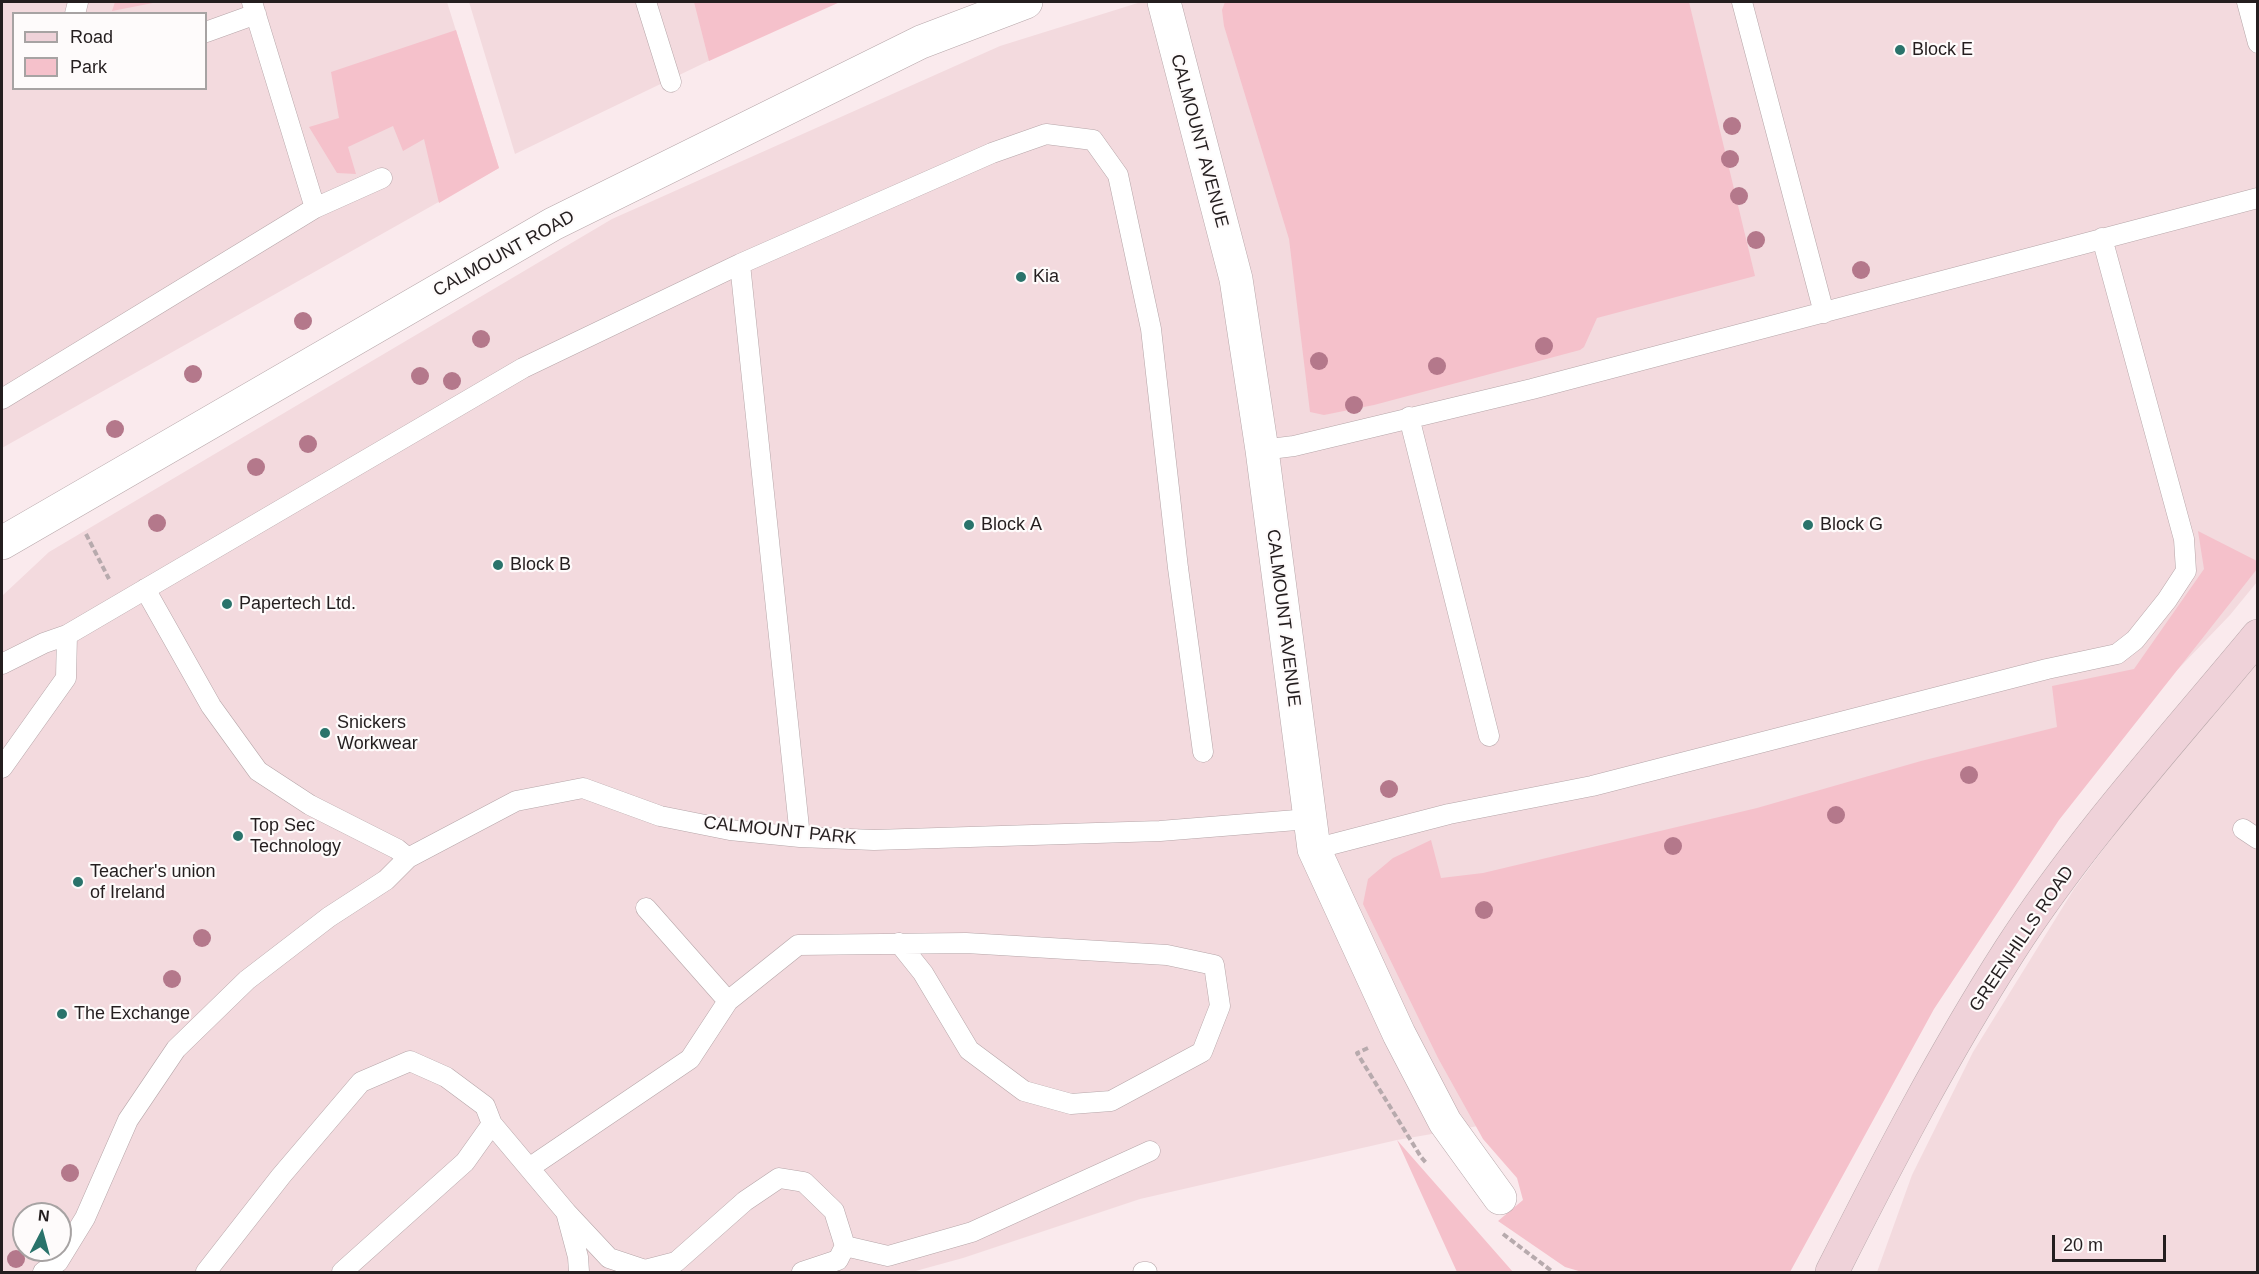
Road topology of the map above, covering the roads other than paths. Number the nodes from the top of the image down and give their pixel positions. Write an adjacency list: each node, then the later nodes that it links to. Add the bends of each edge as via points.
1 (646, 2): 9 (lane)
2 (1026, 2): 19 (street, CALMOUNT ROAD, via 921,42 553,224)
3 (1164, 2): 18 (street, CALMOUNT AVENUE, via 1236,279)
4 (1742, 2): 15 (lane)
5 (2247, 2): 8 (lane)
6 (254, 8): 7 (lane); 12 (lane)
7 (207, 32)
8 (2258, 43)
9 (671, 82)
10 (382, 178): 12 (lane)
11 (2258, 198): 13 (lane)
12 (315, 208): 16 (lane)
13 (2102, 238): 15 (lane); 27 (lane, CALMOUNT PARK, via 2184,539 2186,571 2135,640 2117,654 1592,786 1449,814)
14 (740, 264): 20 (lane, via 523,368); 25 (lane, via 992,153 1046,134 1093,140 1118,175 1151,329); 28 (lane)
15 (1824, 313): 17 (lane)
16 (2, 399)
17 (1409, 417): 18 (lane, via 1294,446); 24 (lane)
18 (1262, 450): 27 (street, CALMOUNT AVENUE)
19 (2, 543)
20 (145, 589): 21 (lane); 29 (lane, via 211,706 258,771 309,805)
21 (68, 635): 23 (lane); 26 (lane, via 66,678)
22 (2258, 636): 44 (main road, GREENHILLS ROAD, via 2061,876 2010,950 1887,1163)
23 (2, 664)
24 (1489, 736)
25 (1203, 752)
26 (2, 768)
27 (1311, 834): 28 (lane, CALMOUNT PARK, via 1160,831 874,840); 36 (street, CALMOUNT AVENUE, via 1399,1034 1439,1112)
28 (800, 837): 29 (lane, CALMOUNT PARK, via 730,830 660,816 583,789 516,801)
29 (408, 858): 39 (lane, CALMOUNT PARK, via 386,880 329,917 247,980 176,1049 128,1120 84,1218 58,1262)
30 (646, 908): 32 (lane)
31 (899, 943): 31 (lane, via 966,942 1167,955 1214,965 1220,1006 1202,1052 1111,1101 1071,1104 1024,1091 969,1050 923,973); 32 (lane, via 798,945)
32 (729, 1001): 35 (lane, via 690,1059)
33 (492, 1124): 35 (lane); 40 (lane, via 484,1106 469,1094 446,1077 410,1061 362,1082); 41 (lane, via 465,1162)
34 (1150, 1150): 38 (lane, via 972,1232 888,1256)
35 (529, 1168): 37 (lane)
36 (1500, 1198)
37 (566, 1212): 38 (lane, via 609,1258 645,1270 676,1262 736,1209 779,1178 804,1182 834,1211); 42 (lane)
38 (845, 1246): 43 (lane, via 838,1260)
39 (43, 1272)
40 (206, 1272)
41 (342, 1272)
42 (579, 1272)
43 (802, 1272)
44 (1832, 1272)

